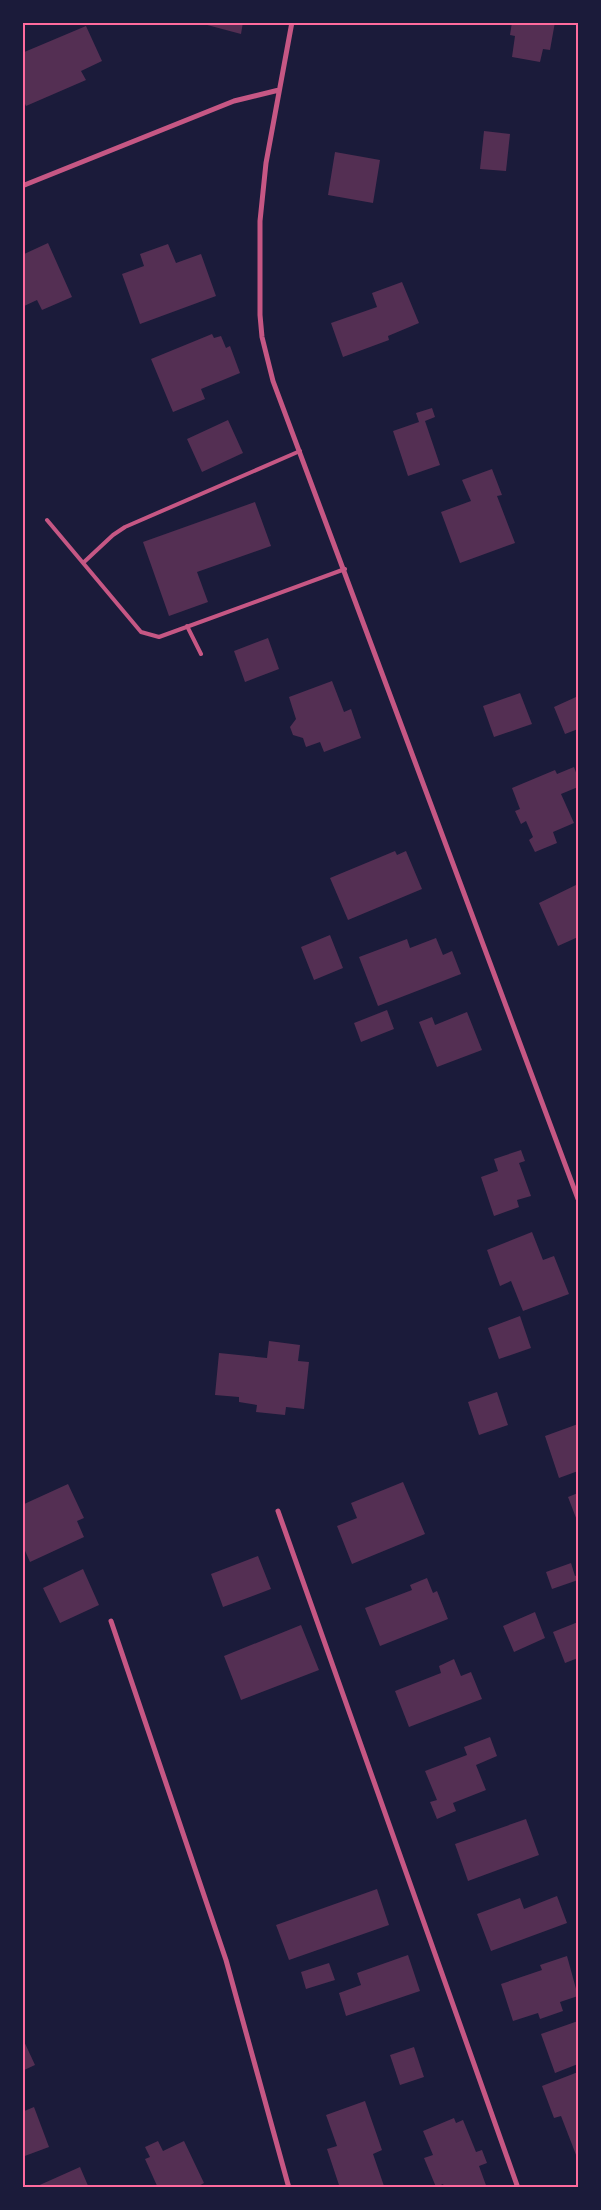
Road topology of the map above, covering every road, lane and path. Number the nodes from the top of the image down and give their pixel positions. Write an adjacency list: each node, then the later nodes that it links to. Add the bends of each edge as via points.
1 (292, 22): 2 (street)
2 (279, 90): 3 (street, via 234,101); 4 (street, via 260,221 260,315 262,337 274,381)
3 (22, 186)
4 (300, 451): 6 (lane, via 125,527); 7 (street)
5 (48, 520): 6 (lane)
6 (83, 563): 8 (lane, via 141,632 159,637)
7 (345, 568): 8 (lane); 10 (street)
8 (187, 626): 9 (lane)
9 (201, 654)
10 (578, 1199)
11 (278, 1511): 14 (street)
12 (111, 1621): 13 (street, via 226,1960)
13 (289, 2188)
14 (518, 2188)

